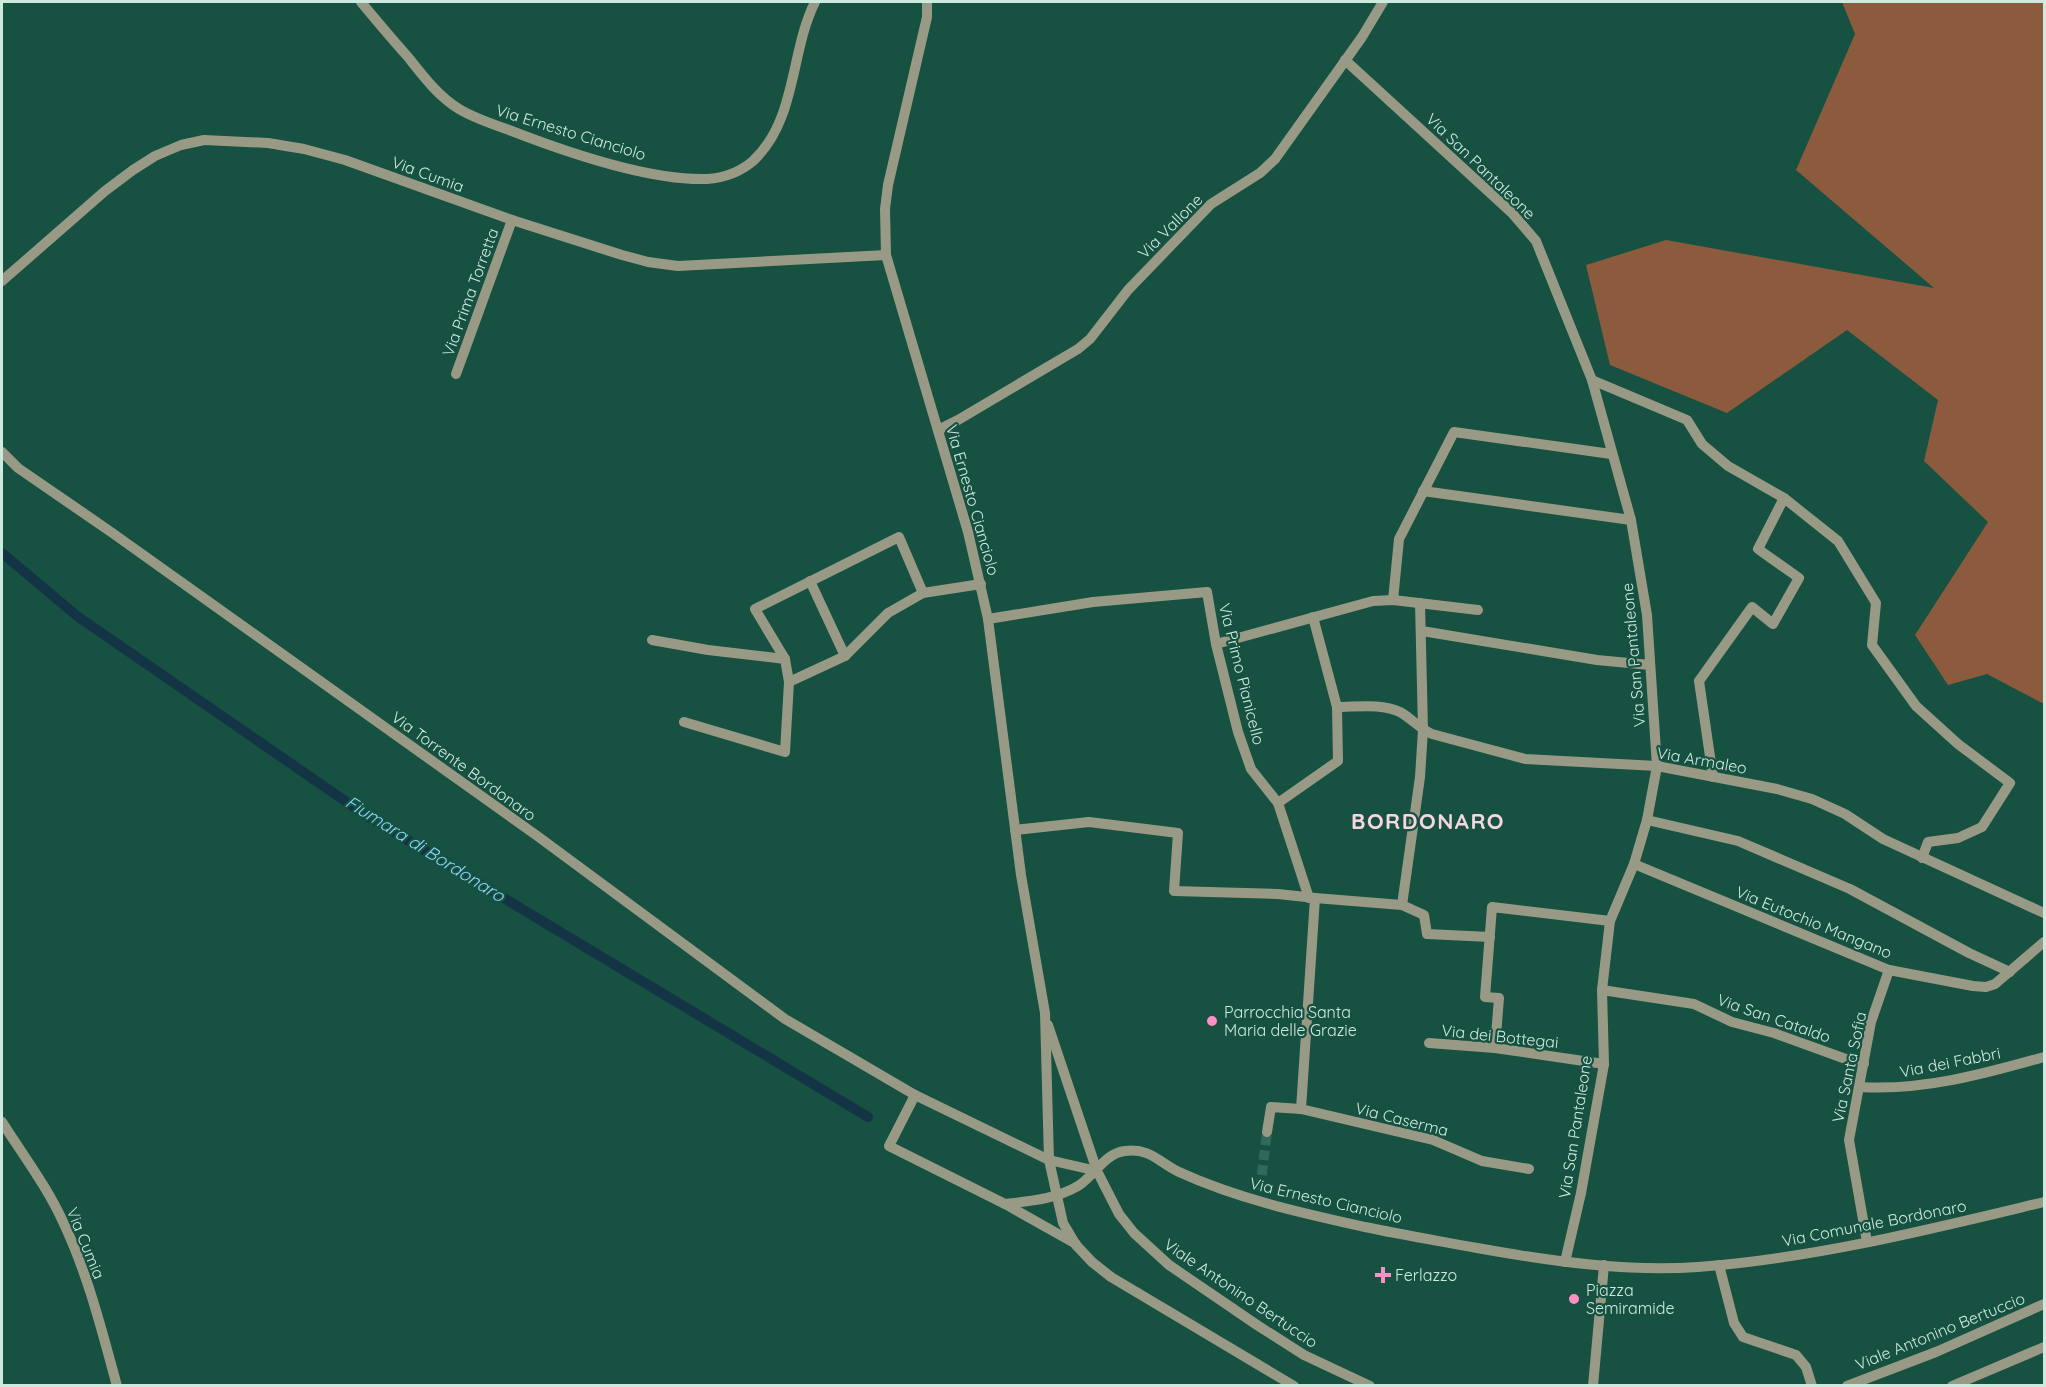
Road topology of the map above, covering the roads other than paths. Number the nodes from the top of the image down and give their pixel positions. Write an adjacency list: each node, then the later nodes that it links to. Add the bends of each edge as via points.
1 (361, 2): 2 (street, Via Ernesto Cianciolo, via 434,88 459,109 534,140 612,163 685,179 710,179 733,174 753,161 779,123)
2 (815, 2)
3 (927, 2): 7 (street, Via Ernesto Cianciolo, via 888,185)
4 (1383, 2): 5 (street, Via Vallone)
5 (1345, 60): 10 (street, Via San Pantaleone, via 1512,213 1536,241); 11 (street, Via Vallone, via 1275,159 1211,204 1128,290 1090,339)
6 (512, 220): 7 (street, Via Cumia, via 622,255 678,266); 8 (street, Via Cumia, via 304,149 204,140 181,144 133,170); 9 (street, Via Prima Torretta)
7 (886, 255): 11 (street, Via Ernesto Cianciolo)
8 (2, 281)
9 (456, 374)
10 (1592, 380): 13 (street, Via San Pantaleone); 15 (street, via 1687,420 1702,444 1728,466)
11 (938, 430): 18 (street, Via Ernesto Cianciolo)
12 (2, 452): 58 (street, Via Torrente Bordonaro, via 18,468 536,835 785,1019)
13 (1611, 454): 14 (street, via 1454,432); 16 (street, Via San Pantaleone)
14 (1423, 491): 16 (street); 20 (street, via 1399,539)
15 (1784, 498): 36 (street, via 1758,549 1799,578 1773,624 1752,607 1700,681); 40 (street, via 1838,541 1875,603 1872,645 1916,706 2010,783 1982,827 1958,838 1928,842)
16 (1631, 520): 30 (street, Via San Pantaleone, via 1647,615)
17 (810, 581): 19 (street, via 899,537); 28 (street); 29 (street, via 754,609)
18 (981, 584): 19 (street); 24 (street, Via Ernesto Cianciolo)
19 (923, 593): 28 (street, via 888,613)
20 (1393, 600): 21 (street); 23 (street, via 1373,601)
21 (1420, 603): 22 (street); 25 (street)
22 (1478, 610)
23 (1313, 617): 27 (street); 32 (street)
24 (988, 619): 27 (street, Via Primo Pianicello, via 1093,602 1207,592); 39 (street, Via Ernesto Cianciolo)
25 (1422, 631): 30 (street); 34 (street)
26 (652, 640): 29 (street)
27 (1216, 644): 37 (street, Via Primo Pianicello, via 1251,769)
28 (845, 656): 31 (street)
29 (785, 659): 31 (street)
30 (1650, 665): 35 (street, Via San Pantaleone)
31 (789, 682): 33 (street, via 785,752)
32 (1337, 707): 34 (street, Via Armaleo, via 1383,707 1401,712); 37 (street, via 1338,761)
33 (684, 722)
34 (1423, 730): 35 (street, Via Armaleo, via 1525,759); 43 (street)
35 (1657, 766): 36 (street, Via Armaleo); 38 (street, Via San Pantaleone)
36 (1713, 777): 40 (street, Via Armaleo, via 1812,799)
37 (1278, 803): 42 (street, Via Primo Pianicello)
38 (1647, 820): 41 (street, Via San Pantaleone); 49 (street, via 1738,841 1850,889)
39 (1015, 830): 42 (street, via 1089,822 1178,833 1174,891); 51 (street, Via Ernesto Cianciolo)
40 (1922, 858): 44 (street, Via Armaleo)
41 (1635, 864): 45 (street, Via San Pantaleone); 48 (street, Via Eutochio Mangano)
42 (1312, 898): 43 (street); 59 (street, Via Primo Pianicello)
43 (1402, 904): 46 (street, via 1424,915 1427,934)
44 (2044, 913)
45 (1610, 921): 46 (street, via 1492,907); 50 (street, Via San Pantaleone)
46 (1490, 937): 53 (street, via 1485,997 1499,998)
47 (2044, 942): 49 (street, Via Eutochio Mangano)
48 (1888, 970): 49 (street, Via Eutochio Mangano, via 1986,987); 56 (street, Via Santa Sofia, via 1871,1022)
49 (2010, 972)
50 (1602, 990): 55 (street, Via San Pantaleone); 56 (street, Via San Cataldo, via 1694,1004 1732,1022 1774,1032)
51 (1045, 1013): 62 (street); 64 (street, Viale Antonino Bertuccio)
52 (1429, 1044): 53 (street, Via dei Bottegai)
53 (1495, 1048): 55 (street, Via dei Bottegai)
54 (2044, 1057): 57 (street, Via dei Fabbri, via 1926,1086)
55 (1604, 1064): 70 (street, Via San Pantaleone)
56 (1864, 1064): 57 (street, Via Santa Sofia)
57 (1860, 1087): 68 (street, Via Santa Sofia, via 1849,1140)
58 (915, 1095): 62 (street, Via Torrente Bordonaro); 67 (street, via 889,1146)
59 (1301, 1109): 61 (street, via 1271,1107); 63 (street, Via Caserma, via 1433,1140 1482,1161)
60 (2, 1122): 75 (street, Via Cumia, via 64,1223 92,1299)
61 (1267, 1132)
62 (1049, 1160): 64 (street, Via Torrente Bordonaro); 65 (street)
63 (1529, 1169)
64 (1097, 1171): 65 (street, Via Ernesto Cianciolo); 70 (street, Via Ernesto Cianciolo, via 1110,1156 1124,1151 1146,1151 1176,1170 1292,1210); 77 (street, Viale Antonino Bertuccio, via 1124,1220 1169,1265 1304,1355)
65 (1056, 1196): 67 (street, Via Ernesto Cianciolo); 69 (street, via 1063,1223)
66 (2044, 1202): 68 (street, Via Comunale Bordonaro)
67 (1005, 1204): 69 (street)
68 (1867, 1242): 72 (street, Via Comunale Bordonaro)
69 (1076, 1245): 76 (street, via 1111,1277)
70 (1565, 1262): 71 (street, Via Comunale Bordonaro)
71 (1604, 1265): 72 (street, Via Comunale Bordonaro); 78 (street)
72 (1719, 1265): 79 (street, via 1734,1323 1743,1337 1796,1355 1806,1366)
73 (2044, 1304): 80 (street, Viale Antonino Bertuccio, via 1936,1353)
74 (2044, 1347): 81 (street)
75 (117, 1386)
76 (1294, 1386)
77 (1370, 1386)
78 (1593, 1386)
79 (1812, 1386)
80 (1846, 1386)
81 (1952, 1386)

